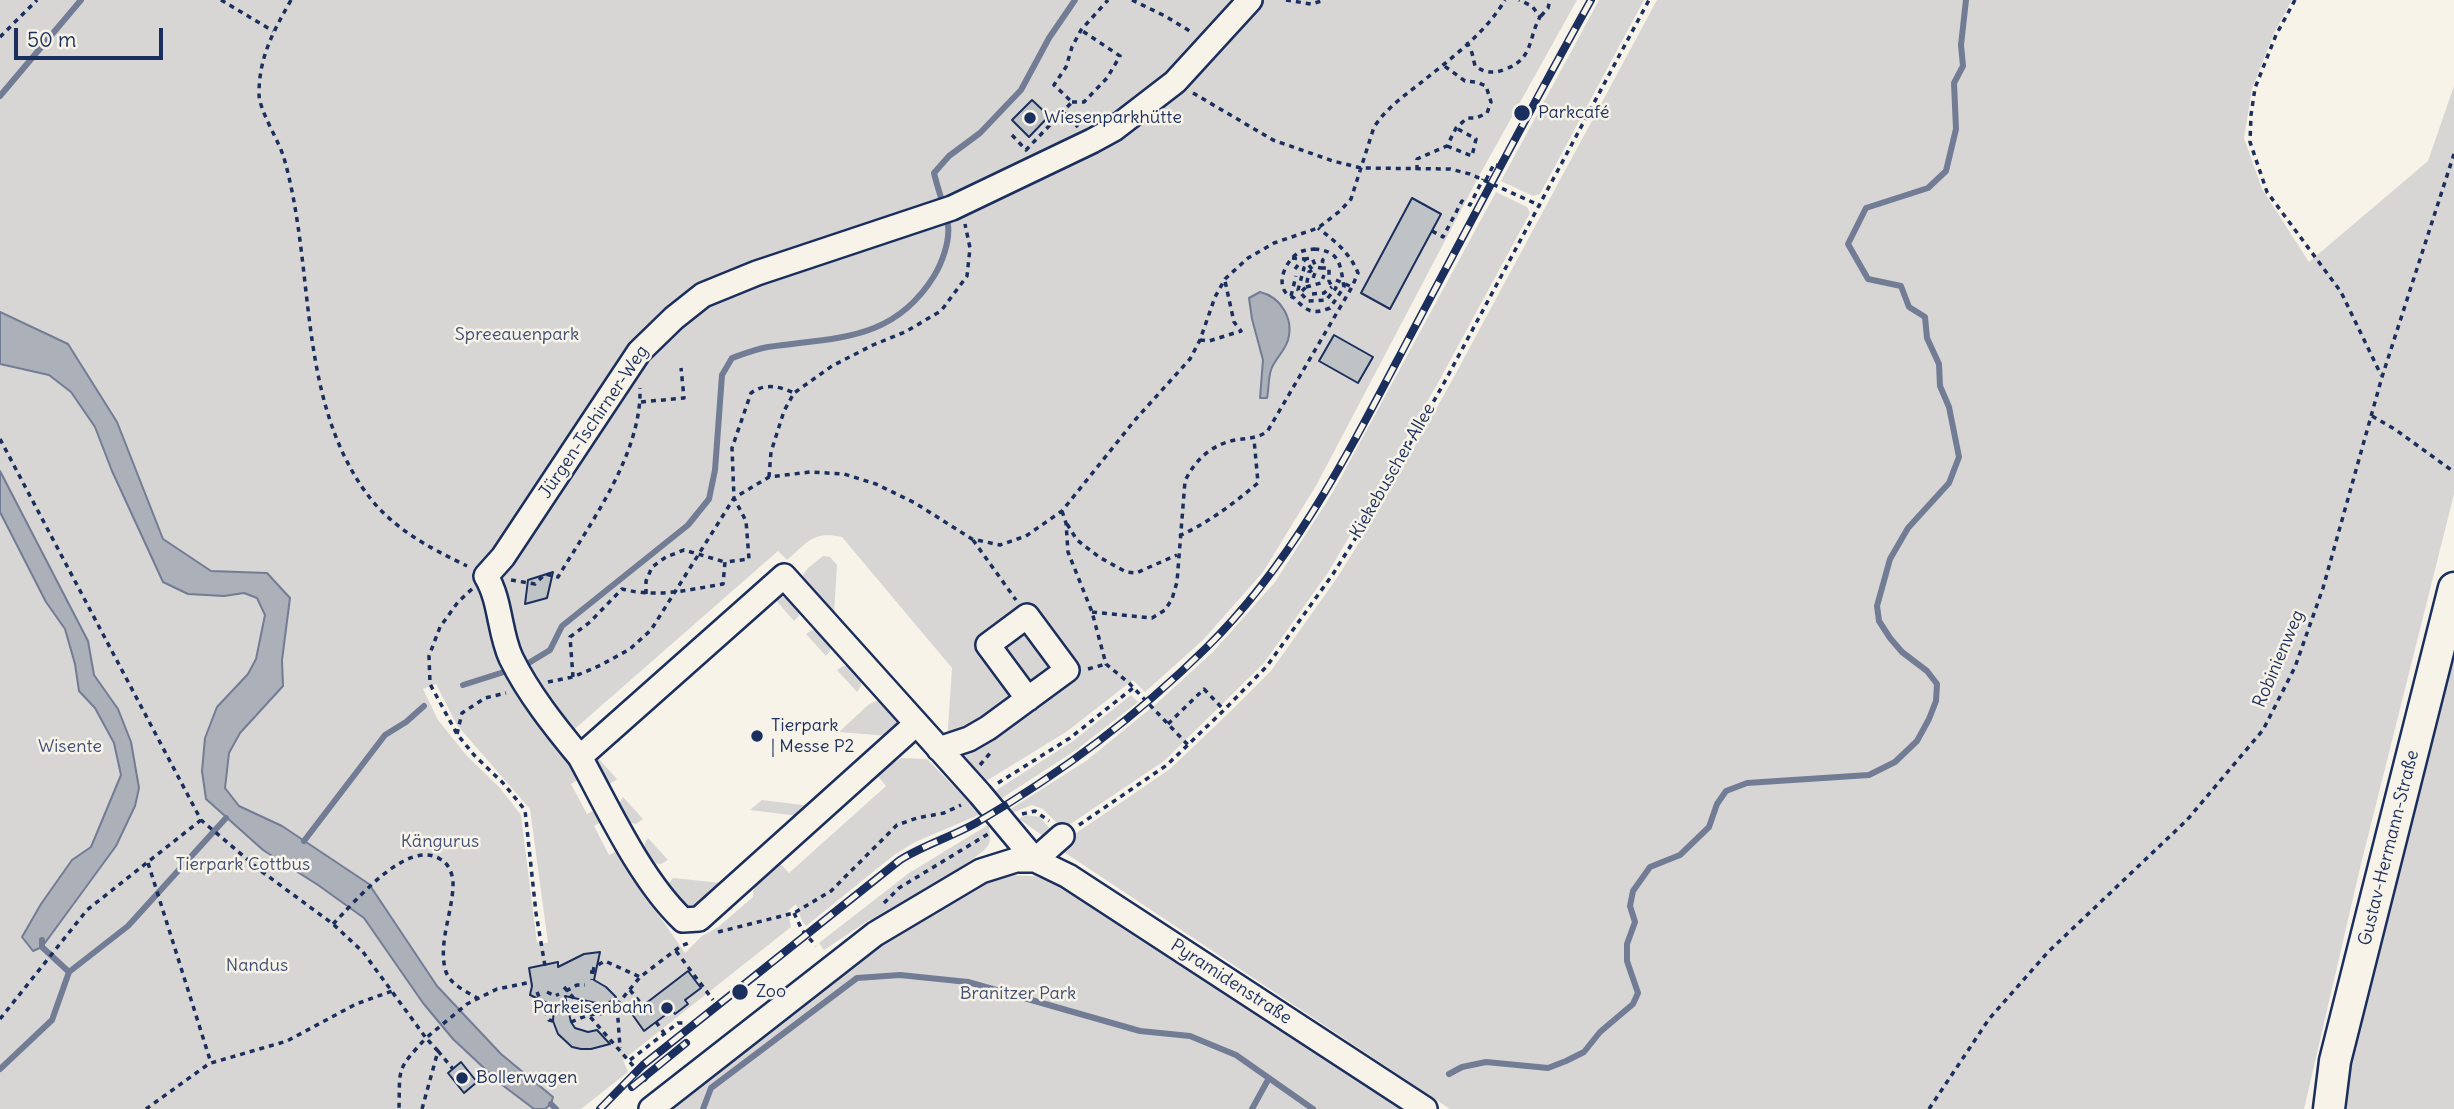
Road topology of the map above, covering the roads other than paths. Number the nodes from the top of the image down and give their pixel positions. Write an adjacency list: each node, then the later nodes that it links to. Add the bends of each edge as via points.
1 (1250, 0): 6 (street, Jürgen-Tschirner-Weg, via 1175,82 1114,129 948,208 703,295 639,352 486,576 494,589 511,657)
2 (2454, 588): 11 (main road, Gustav-Hermann-Straße, via 2335,1061)
3 (1028, 699): 3 (street, via 1067,670 1027,616 988,645); 5 (street, via 993,714 969,739)
4 (916, 724): 5 (street); 6 (street, via 784,576); 6 (street, via 699,919 683,920 670,908)
5 (939, 750): 8 (street)
6 (580, 757)
7 (1062, 836): 8 (street)
8 (1035, 860): 9 (street, via 1016,860 981,871 875,934); 10 (street, Pyramidenstraße, via 1068,876)
9 (652, 1099)
10 (1425, 1109)
11 (2329, 1109)

